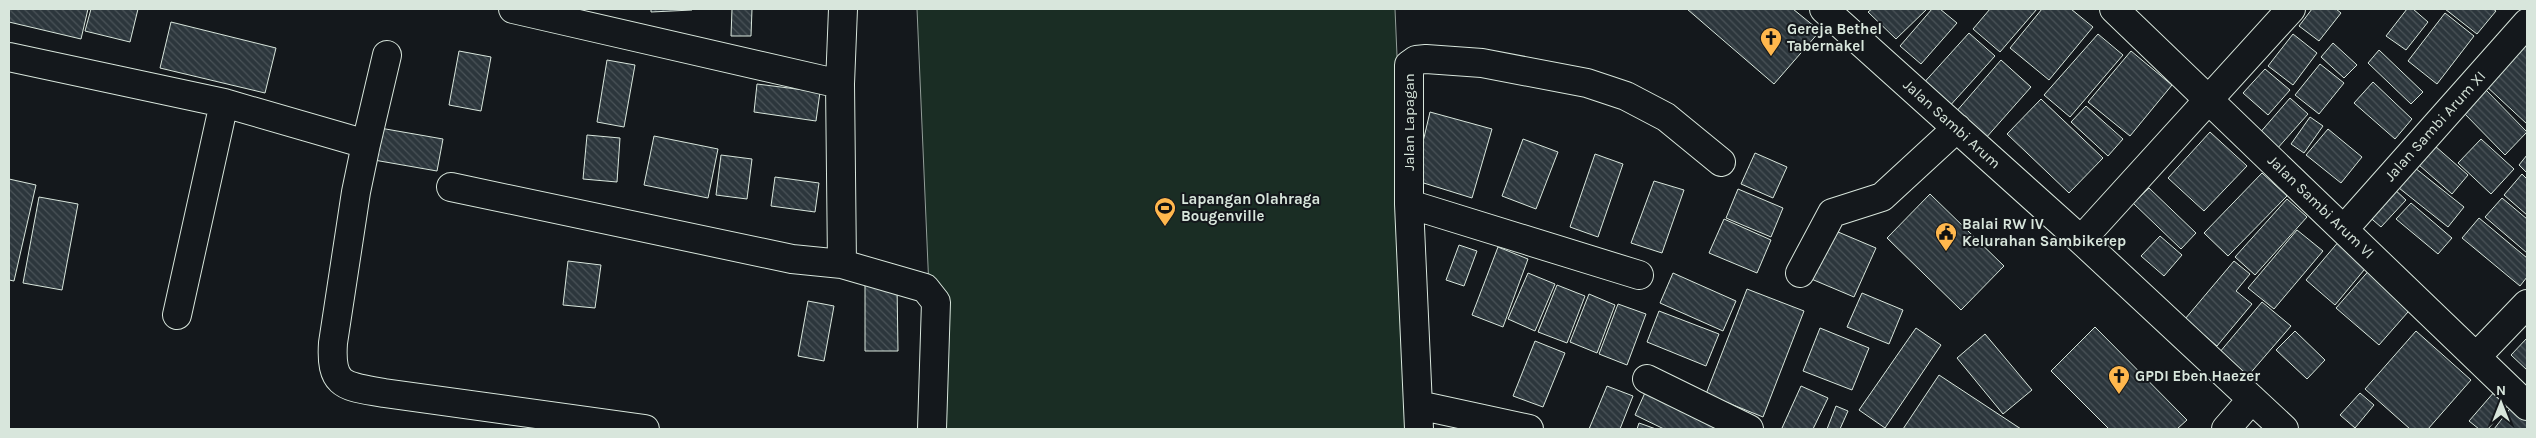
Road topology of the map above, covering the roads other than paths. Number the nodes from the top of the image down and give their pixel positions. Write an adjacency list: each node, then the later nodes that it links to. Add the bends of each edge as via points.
1 (513, 9): 9 (street)
2 (843, 9): 9 (street)
3 (1824, 9): 12 (street, Jalan Sambi Arum)
4 (2114, 9): 10 (street, Jalan Sambi Arum VI)
5 (2291, 9): 10 (street)
6 (2527, 23): 17 (street, Jalan Sambi Arum XI)
7 (387, 55): 13 (street)
8 (9, 57): 11 (street)
9 (840, 84): 19 (street)
10 (2208, 100): 17 (street, Jalan Sambi Arum VI); 18 (street)
11 (224, 103): 13 (street); 23 (street)
12 (1957, 128): 18 (street, Jalan Sambi Arum); 20 (street, via 1882,197 1832,213)
13 (366, 144): 30 (street, via 333,344 332,365 336,376 353,387 384,393)
14 (1721, 162): 16 (street, Jalan Lapagan, via 1666,117 1626,96 1587,83 1482,63 1416,60 1409,65)
15 (450, 187): 19 (street, via 792,259)
16 (1409, 204): 21 (street); 28 (street, Jalan Lapagan)
17 (2344, 229): 24 (street, Jalan Sambi Arum VI)
18 (2081, 240): 26 (street, Jalan Sambi Arum)
19 (842, 264): 31 (street, via 925,288 936,302)
20 (1800, 273)
21 (1639, 275)
22 (2527, 304): 24 (street)
23 (177, 315)
24 (2476, 357): 27 (street, Jalan Sambi Arum VI)
25 (1647, 379): 29 (street)
26 (2252, 399): 33 (street); 34 (street, Jalan Sambi Arum)
27 (2527, 406)
28 (1419, 417): 32 (street)
29 (1742, 427)
30 (645, 429)
31 (932, 429)
32 (1529, 429)
33 (2226, 429)
34 (2284, 429)

